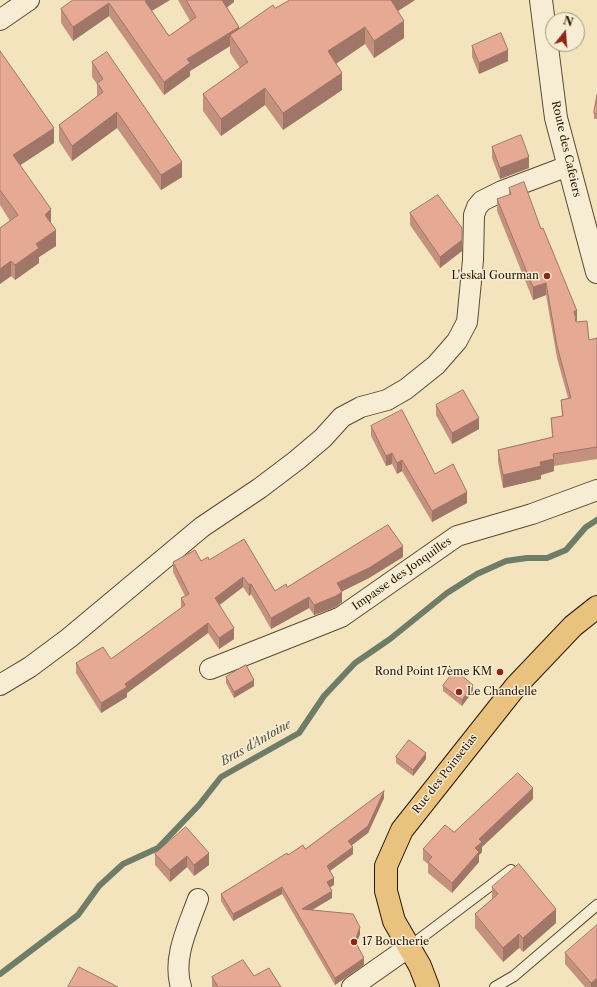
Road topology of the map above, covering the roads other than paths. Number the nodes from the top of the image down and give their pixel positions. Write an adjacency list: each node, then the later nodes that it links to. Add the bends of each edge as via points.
1 (29, 0): 3 (street)
2 (541, 0): 4 (street, Route des Cafeiers, via 556,118)
3 (0, 20)
4 (568, 166): 5 (street, Route des Cafeiers); 11 (street, via 502,191 482,201 477,207 474,215 467,322 457,341 436,365 406,389 387,400 362,407 342,417 323,438 297,460 202,527 69,638 30,667)
5 (596, 260)
6 (597, 490): 10 (street, Impasse des Jonquilles, via 532,514 456,536 341,617)
7 (597, 607): 9 (main road, Rue des Poinsetias)
8 (597, 618): 9 (main road, Rue des Poinsetias)
9 (574, 626): 15 (main road, Rue des Poinsetias, via 516,686 402,830 386,866 386,891 394,920)
10 (210, 668)
11 (0, 685)
12 (511, 870): 15 (lane)
13 (198, 899): 16 (street, via 179,954)
14 (597, 905): 19 (lane, via 514,976)
15 (409, 947): 17 (street); 18 (main road, Rue des Poinsetias)
16 (181, 987)
17 (352, 987)
18 (428, 987)
19 (495, 987)

